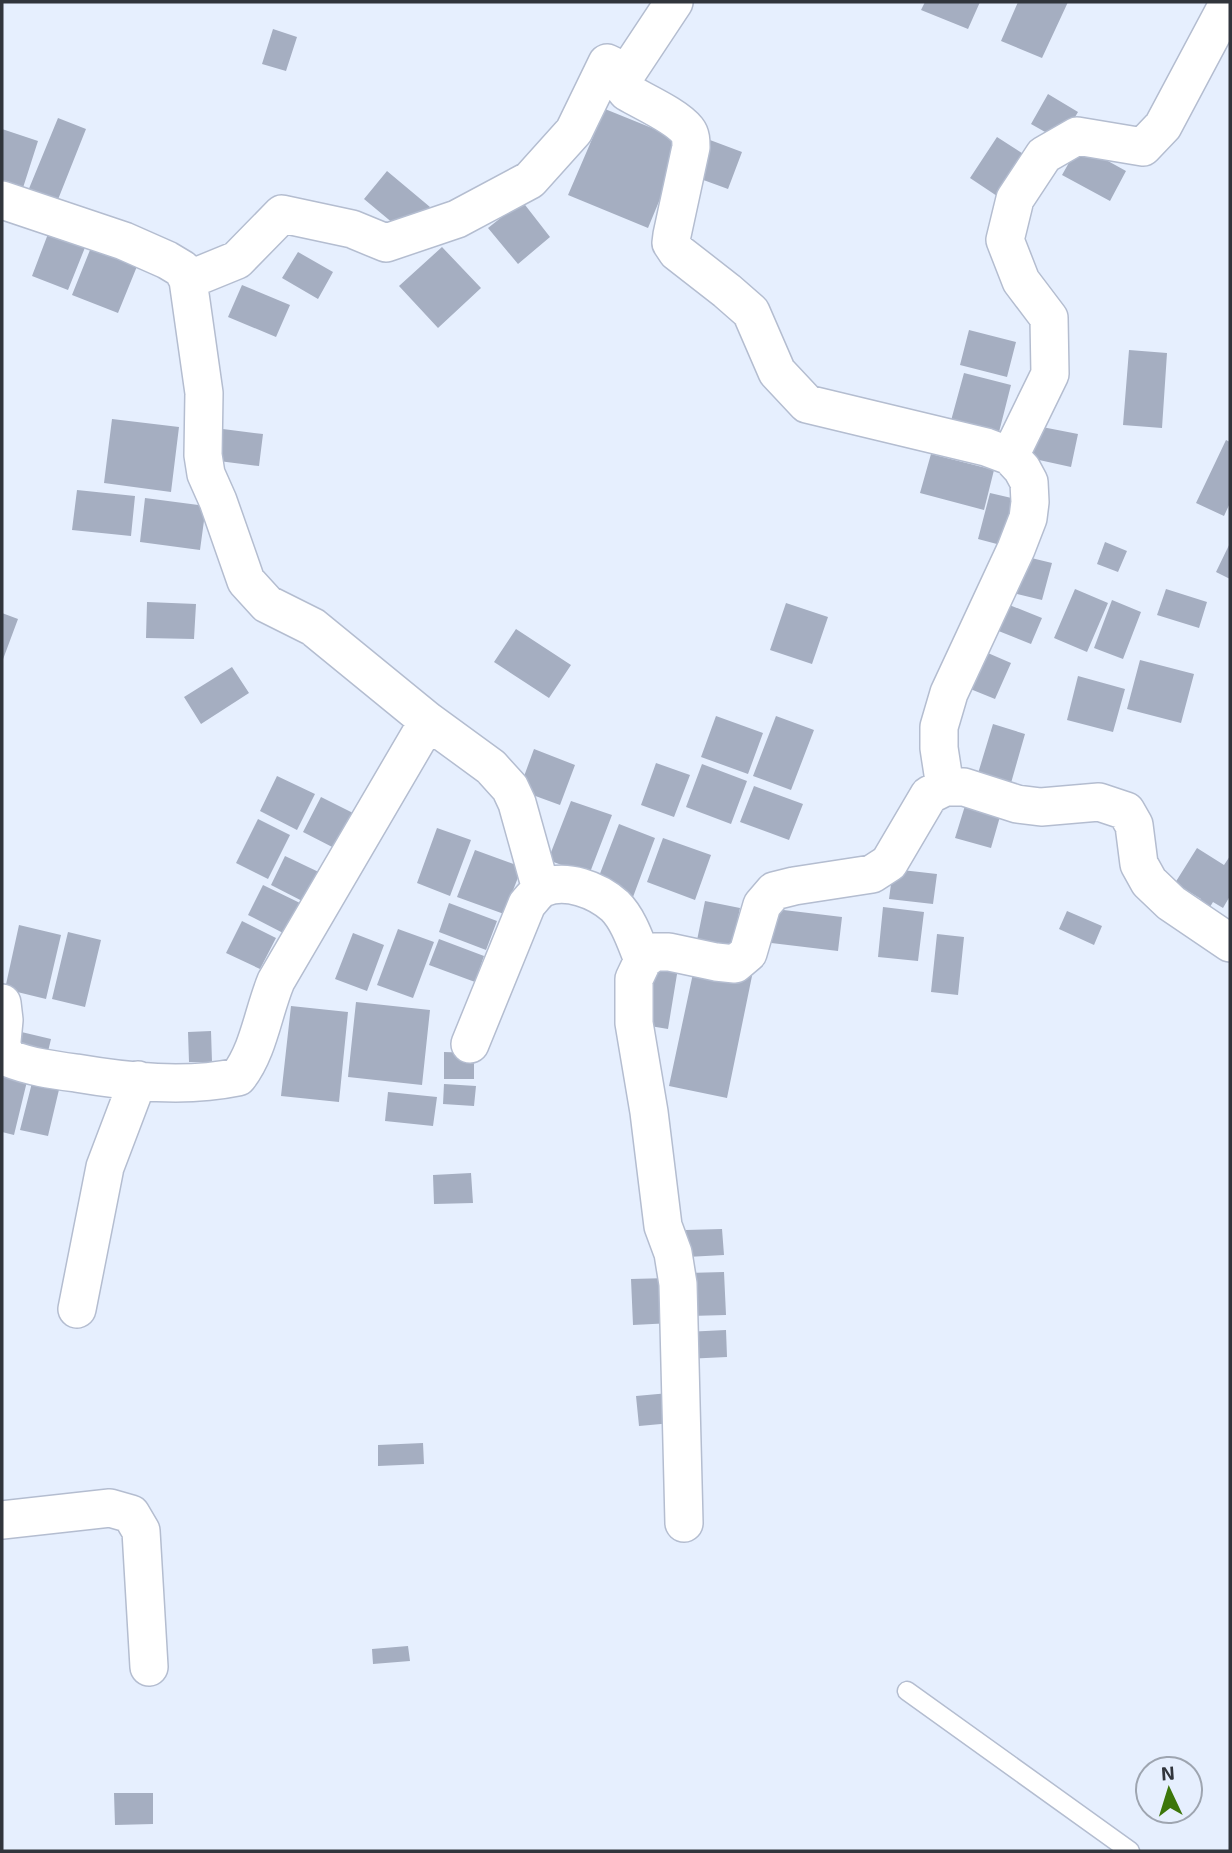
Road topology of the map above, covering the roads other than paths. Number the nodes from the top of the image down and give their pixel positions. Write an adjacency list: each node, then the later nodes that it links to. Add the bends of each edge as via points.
1 (674, 2): 3 (street)
2 (1229, 2): 6 (street, via 1163,126 1143,147 1077,136 1044,155 1015,200 1005,240 1021,281 1049,317 1051,374)
3 (626, 72): 5 (street, via 607,63 574,131 530,180 457,219 386,243 352,229 282,214 237,260); 6 (street, via 623,87 627,92 686,128 690,136 671,243 751,312 767,354 788,386 807,404 828,411)
4 (2, 200): 5 (street, via 167,260 182,269)
5 (188, 280): 7 (street, via 204,393 206,474 246,581 267,604 313,627)
6 (1010, 456): 8 (street, via 1030,482 1028,518 949,693 939,727)
7 (428, 721): 9 (street, via 491,767 510,788); 16 (street, via 276,981 250,1063 238,1077 215,1082)
8 (945, 787): 10 (street, via 964,787 1017,804 1041,807 1099,802 1126,811 1134,825 1139,864 1149,882 1171,903); 11 (street, via 929,795 889,863 872,874 774,891 762,905 748,953 735,964 669,952 654,952)
9 (541, 889): 11 (street, via 562,884 589,890 615,907); 14 (street, via 527,904)
10 (1230, 943)
11 (643, 960): 19 (street, via 634,979 633,1011 663,1226 678,1284)
12 (2, 1003): 13 (street)
13 (2, 1041)
14 (470, 1044)
15 (2, 1048): 16 (street, via 8,1058 26,1066)
16 (138, 1080): 17 (street, via 105,1167)
17 (77, 1309)
18 (2, 1520): 20 (street, via 110,1508 131,1514 141,1531)
19 (684, 1523)
20 (149, 1667)
21 (907, 1691): 22 (lane)
22 (1130, 1851)

